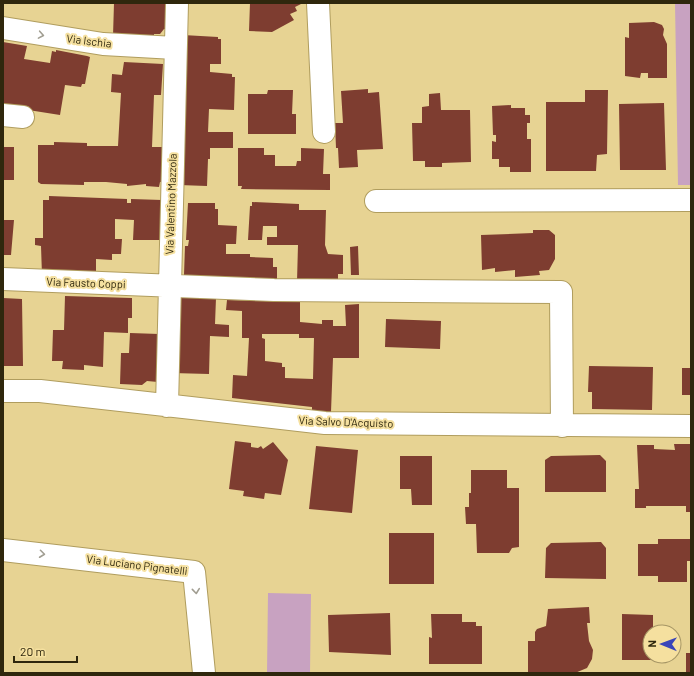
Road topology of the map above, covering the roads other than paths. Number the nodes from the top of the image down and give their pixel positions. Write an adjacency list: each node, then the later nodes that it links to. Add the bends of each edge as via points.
1 (177, 3): 4 (street, Via Valentino Mazzola)
2 (318, 3): 5 (street)
3 (3, 28): 4 (street, Via Ischia, one-way to 4, via 102,44)
4 (175, 48): 9 (street, Via Valentino Mazzola)
5 (324, 132)
6 (691, 200): 7 (street)
7 (376, 202)
8 (3, 279): 9 (street, Via Fausto Coppi)
9 (168, 286): 11 (street, Via Valentino Mazzola); 12 (street, Via Fausto Coppi, via 274,290 561,292)
10 (3, 391): 11 (street, Via Salvo D'Acquisto, via 40,392)
11 (167, 406): 12 (street, Via Salvo D'Acquisto, via 325,423)
12 (562, 426): 13 (street, Via Salvo D'Acquisto)
13 (691, 426)
14 (3, 550): 15 (street, Via Luciano Pignatelli, one-way to 15, via 194,572)
15 (204, 673)

